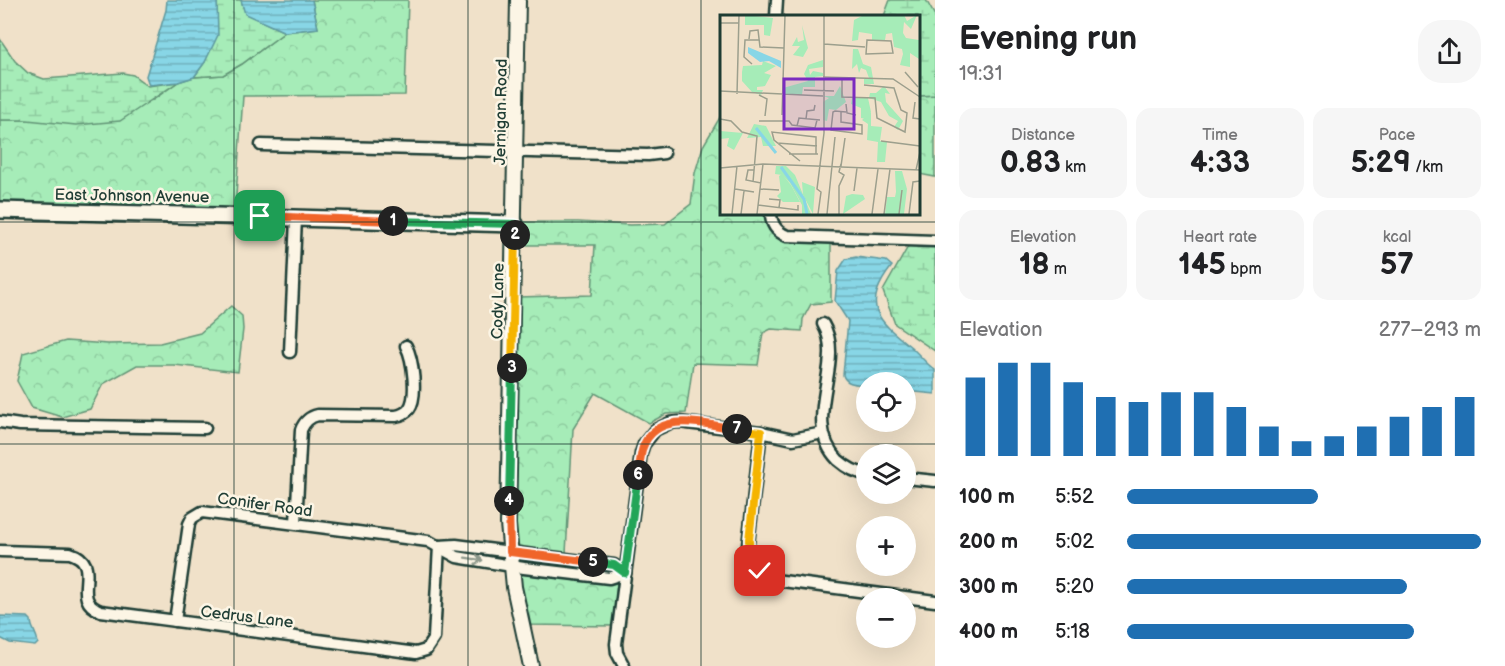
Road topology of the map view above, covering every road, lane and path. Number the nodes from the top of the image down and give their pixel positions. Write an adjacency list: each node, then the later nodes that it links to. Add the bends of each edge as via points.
1 (518, 0): 5 (street, Jernigan Road)
2 (777, 0): 3 (street)
3 (776, 15)
4 (261, 145): 5 (street)
5 (516, 151): 6 (street); 10 (street, Jernigan Road)
6 (664, 153)
7 (0, 210): 9 (main road, East Johnson Avenue)
8 (771, 214): 11 (street, via 776,229 788,236)
9 (296, 218): 10 (main road, East Johnson Avenue); 14 (street)
10 (515, 224): 25 (street, Cody Lane, via 508,508)
11 (935, 240)
12 (823, 324): 18 (street, via 830,343)
13 (406, 346): 22 (street, via 413,364 413,398 403,414 318,415 303,424)
14 (290, 352)
15 (0, 422): 16 (street)
16 (205, 428)
17 (761, 432): 18 (street, via 793,439); 26 (street, via 679,422 661,426 649,437 641,453); 27 (street, via 748,545 753,563 760,571 776,580)
18 (823, 433): 19 (street, via 841,462)
19 (856, 471)
20 (916, 479): 21 (street)
21 (935, 481)
22 (296, 523): 23 (street, Conifer Road, via 428,541); 28 (street, Conifer Road, via 208,511 196,514 189,524)
23 (439, 546): 25 (street, Conifer Road, via 456,545); 28 (street, Cedrus Lane, via 434,638 422,652)
24 (0, 551): 28 (street, Cedrus Lane, via 76,555 87,569 86,598 94,609)
25 (511, 558): 26 (street, Conifer Road, via 614,565); 29 (street, Cody Lane)
26 (625, 573): 30 (street, via 616,644)
27 (935, 601)
28 (175, 621)
29 (531, 666)
30 (624, 666)

